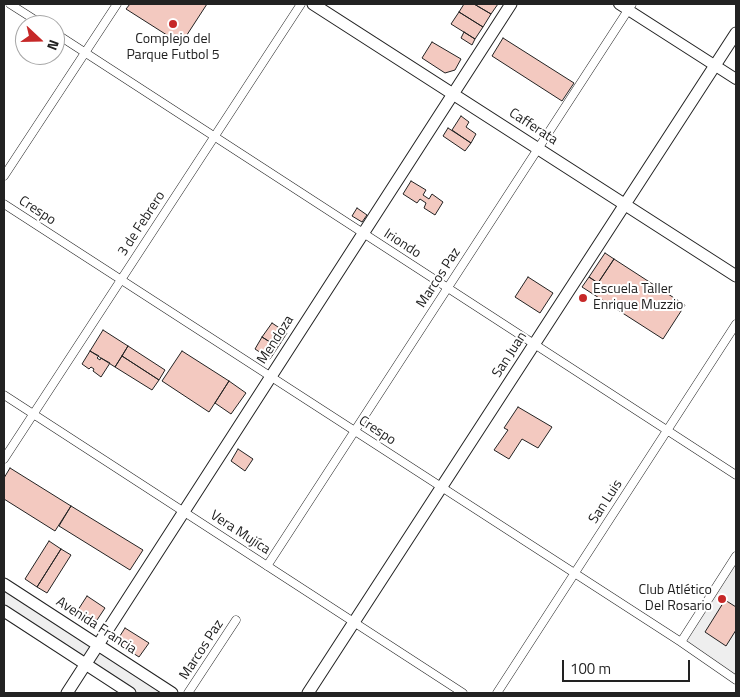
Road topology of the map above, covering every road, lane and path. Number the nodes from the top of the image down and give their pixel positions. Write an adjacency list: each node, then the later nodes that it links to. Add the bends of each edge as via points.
1 (10, 4): 7 (street)
2 (117, 4): 10 (street)
3 (301, 4): 14 (street, 3 de Febrero)
4 (313, 4): 13 (main road, Cafferata)
5 (511, 4): 13 (main road, Mendoza)
6 (627, 6): 11 (street); 15 (street, Marcos Paz)
7 (27, 15)
8 (736, 33): 11 (main road, San Juan)
9 (65, 40): 10 (street, Iriondo)
10 (84, 52): 14 (street, Iriondo); 16 (street)
11 (715, 65): 12 (street); 18 (main road, San Juan)
12 (736, 79)
13 (453, 94): 15 (main road, Cafferata); 19 (main road, Mendoza)
14 (214, 136): 19 (street, Iriondo); 21 (street, 3 de Febrero)
15 (538, 148): 18 (main road, Cafferata); 22 (street, Marcos Paz)
16 (4, 176)
17 (4, 204): 21 (street, Crespo)
18 (625, 204): 20 (main road, Cafferata); 24 (main road, San Juan)
19 (363, 234): 22 (street, Iriondo); 25 (main road, Mendoza)
20 (736, 276)
21 (121, 280): 25 (street, Crespo); 27 (street, 3 de Febrero)
22 (448, 288): 24 (street, Iriondo); 29 (street, Marcos Paz)
23 (736, 324): 28 (street, San Luis)
24 (535, 344): 28 (street, Iriondo); 32 (main road, San Juan)
25 (270, 377): 29 (street, Crespo); 33 (main road, Mendoza)
26 (4, 395): 27 (street, Vera Mujíca)
27 (33, 414): 30 (street, 3 de Febrero); 33 (street, Vera Mujíca)
28 (667, 431): 31 (street, Iriondo); 36 (street, San Luis)
29 (355, 432): 32 (street, Crespo); 35 (street, Marcos Paz)
30 (4, 459)
31 (736, 475)
32 (442, 488): 36 (street, Crespo); 40 (main road, San Juan)
33 (184, 512): 35 (street, Vera Mujíca); 42 (main road, Mendoza)
34 (736, 556): 41 (street)
35 (267, 566): 40 (street, Vera Mujíca)
36 (574, 575): 41 (street, Crespo); 51 (street, San Luis)
37 (4, 584): 42 (main road, Avenida Francia)
38 (4, 611): 43 (main road)
39 (236, 620): 48 (street, Marcos Paz)
40 (354, 622): 49 (main road, San Juan); 50 (street, Vera Mujíca)
41 (681, 642): 44 (street, Crespo)
42 (98, 645): 43 (main road, Mendoza); 47 (main road, Avenida Francia)
43 (85, 664): 45 (main road, Mendoza); 46 (main road)
44 (736, 680)
45 (67, 693)
46 (130, 693)
47 (172, 693)
48 (188, 693)
49 (308, 693)
50 (463, 693)
51 (497, 693)

